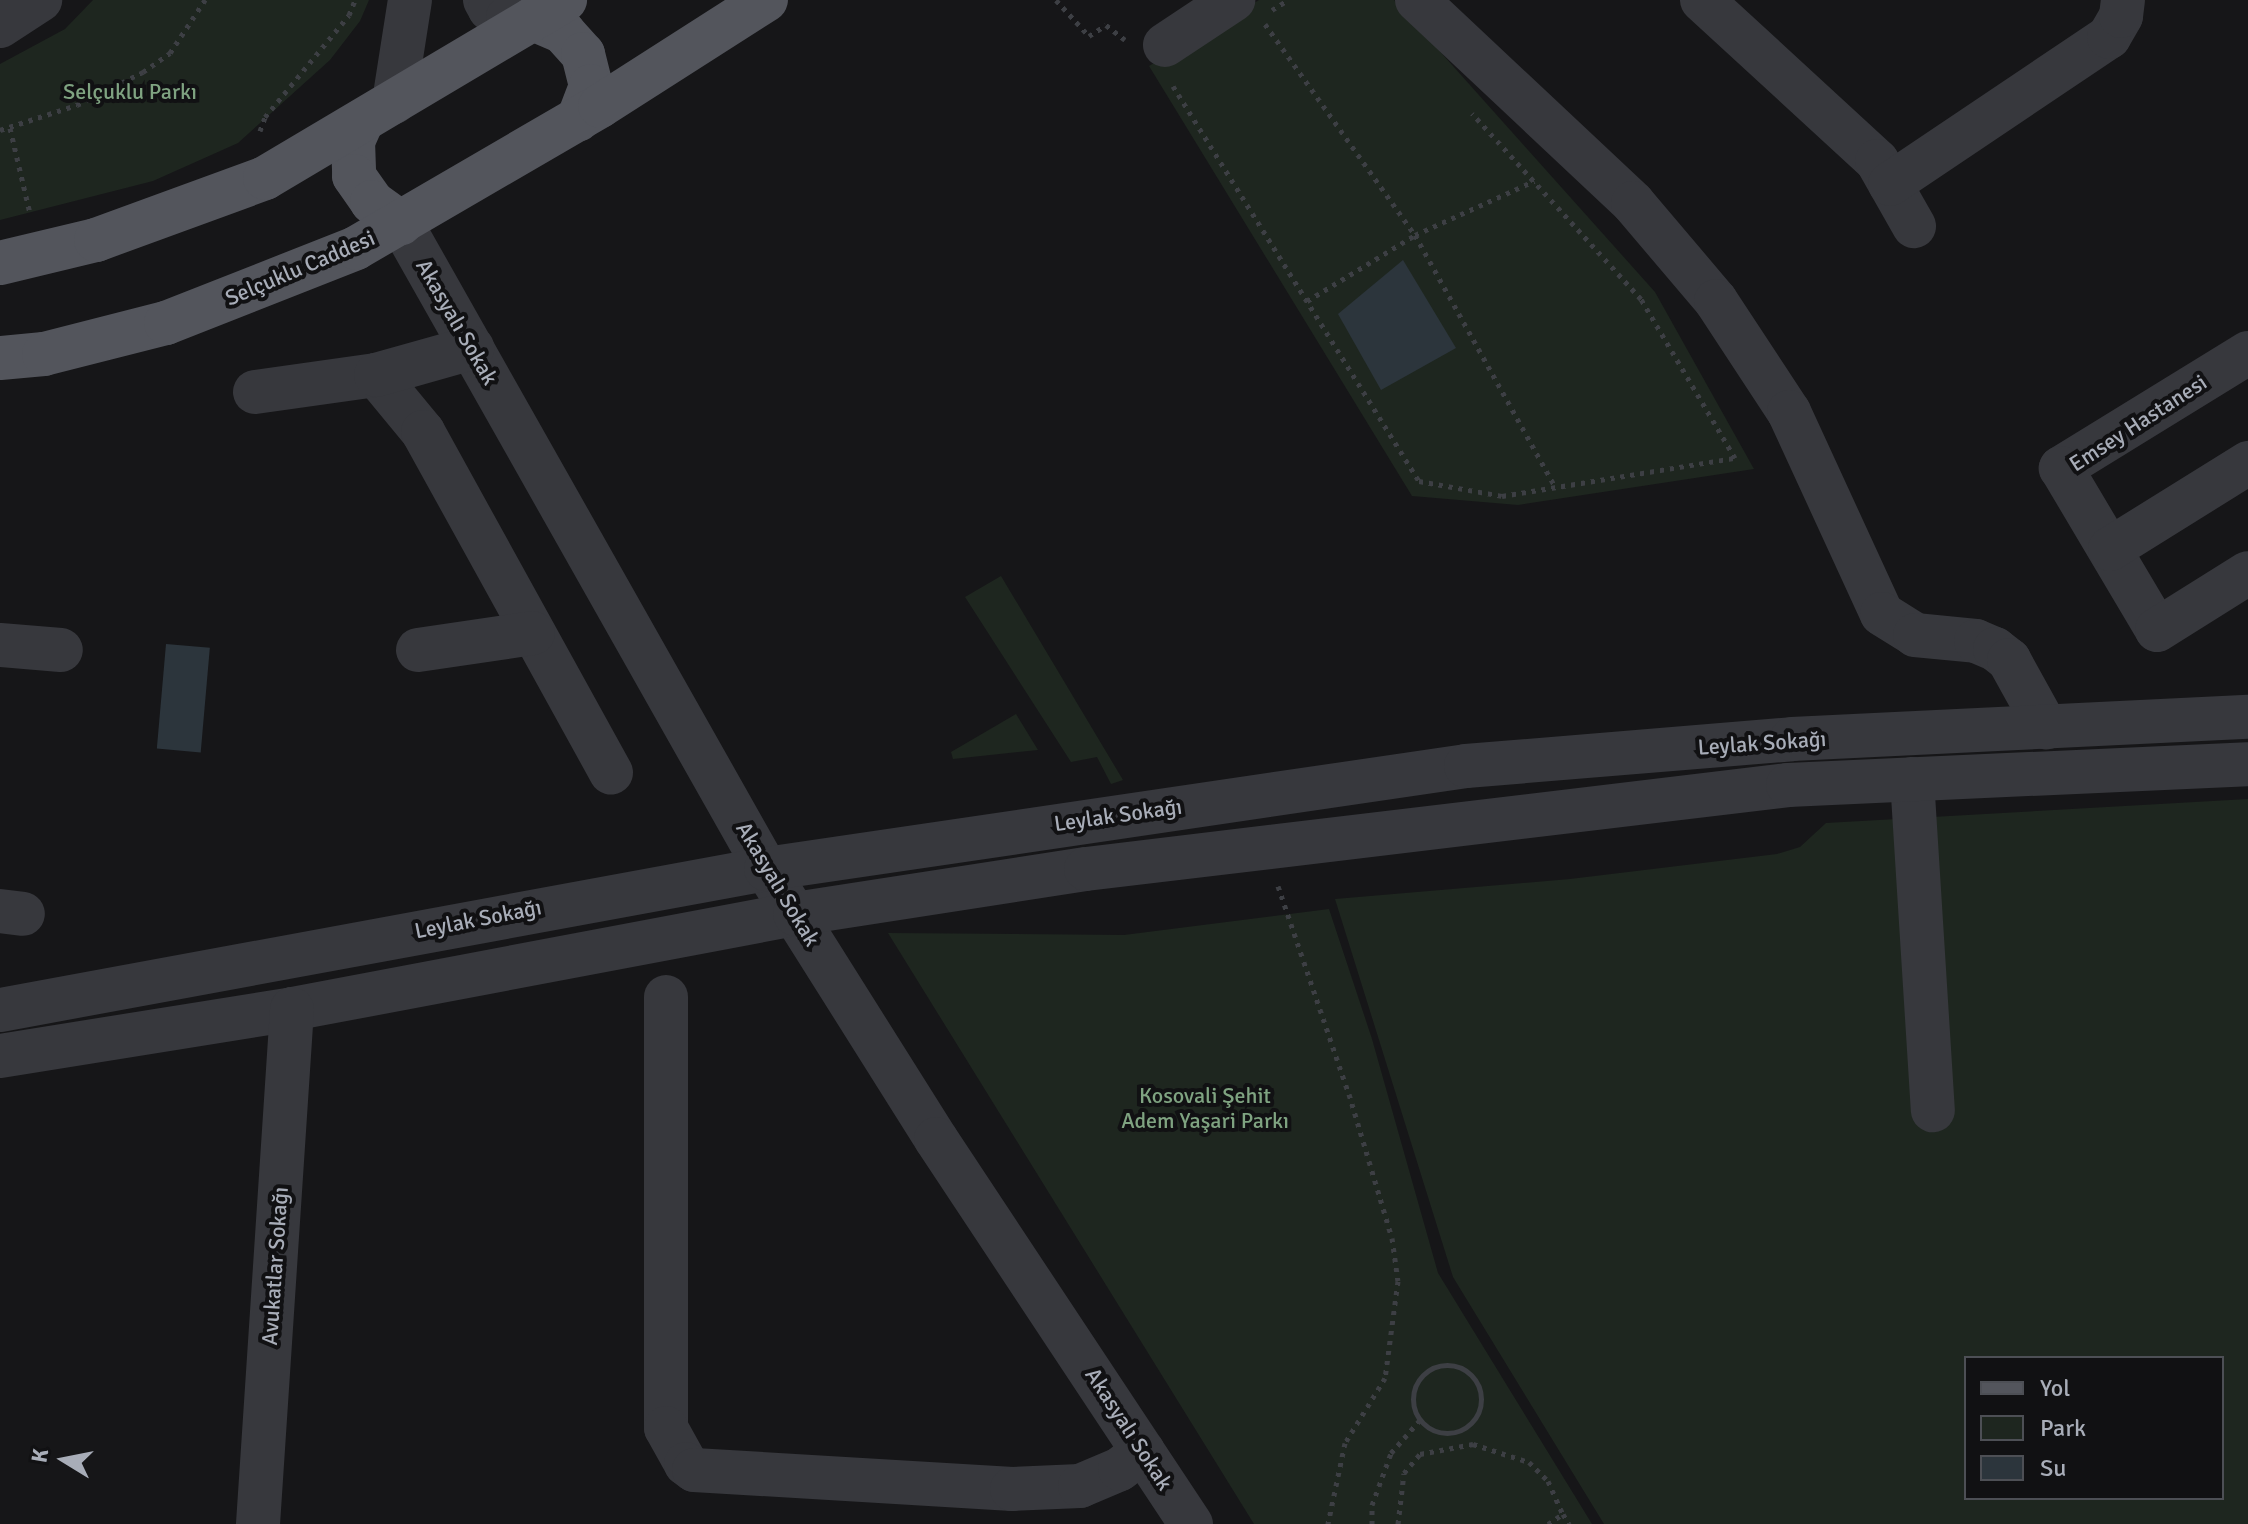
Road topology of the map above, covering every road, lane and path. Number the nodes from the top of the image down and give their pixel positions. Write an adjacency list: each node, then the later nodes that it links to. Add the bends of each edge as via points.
1 (40, 0): 13 (street)
2 (205, 0): 18 (path, via 170,53 143,72 77,105)
3 (355, 0): 21 (path, via 349,15 265,117 247,166)
4 (410, 0): 16 (street)
5 (485, 0): 12 (street, via 490,9 508,17)
6 (766, 0): 17 (main road, Selçuklu Caddesi)
7 (1056, 0): 14 (path, via 1089,36 1106,25)
8 (1417, 0): 42 (street, via 1633,203 1716,301 1789,412 1882,614 1915,635 1976,641 1995,649 2009,660)
9 (1702, 0): 22 (street, via 1847,130)
10 (2123, 0): 22 (street, via 2109,37)
11 (1246, 8): 14 (street); 25 (path)
12 (549, 9): 16 (main road); 17 (main road, via 583,54 591,86)
13 (0, 26)
14 (1152, 53): 27 (path)
15 (1462, 103): 20 (path)
16 (378, 111): 21 (main road); 23 (main road, via 353,141 354,176 372,202)
17 (578, 120): 23 (main road, Selçuklu Caddesi)
18 (10, 128): 19 (path); 26 (path)
19 (0, 130)
20 (1534, 181): 25 (path); 34 (path, via 1641,299 1735,458)
21 (256, 182): 26 (main road, via 96,240)
22 (1890, 184): 24 (street)
23 (401, 223): 28 (street, Akasyalı Sokak); 30 (main road, Selçuklu Caddesi, via 327,261 166,323 44,354)
24 (1914, 226)
25 (1415, 235): 27 (path); 34 (path)
26 (20, 259)
27 (1307, 301): 34 (path, via 1419,481 1502,496)
28 (472, 348): 31 (street); 47 (street, Akasyalı Sokak)
29 (2248, 353): 35 (street, Emsey Hastanesi, via 2061,468)
30 (0, 358)
31 (376, 375): 32 (street); 37 (street, via 423,432)
32 (255, 392)
33 (2248, 463): 35 (street)
34 (1555, 487)
35 (2110, 549): 36 (street, Emsey Hastanesi, via 2157,630)
36 (2248, 573)
37 (533, 633): 40 (street); 44 (street)
38 (0, 645): 39 (street)
39 (61, 650)
40 (418, 650)
41 (2248, 717): 42 (street, Leylak Sokağı)
42 (2046, 727): 47 (street, Leylak Sokağı, via 1792,739 1466,766)
43 (2248, 764): 45 (street, Leylak Sokağı)
44 (611, 772)
45 (1912, 779): 46 (street, Leylak Sokağı, via 1788,785); 53 (street)
46 (1264, 847): 48 (street, Leylak Sokağı); 59 (path, via 1349,1094 1392,1238 1398,1281 1385,1378 1345,1443)
47 (766, 869): 48 (street, Akasyalı Sokak); 51 (street, Leylak Sokağı)
48 (795, 914): 50 (street, Leylak Sokağı); 55 (street, Akasyalı Sokak)
49 (666, 997): 55 (street, via 666,1428 686,1464 694,1470 1012,1489 1080,1486 1120,1469)
50 (292, 1009): 52 (street, Leylak Sokağı); 57 (street, Avukatlar Sokağı)
51 (0, 1010)
52 (0, 1056)
53 (1933, 1110)
54 (1420, 1420): 54 (path, via 1412,1398 1420,1378 1438,1366 1470,1373 1481,1393 1470,1425 1438,1432); 60 (path, via 1391,1453 1372,1505)
55 (1143, 1451): 58 (street, Akasyalı Sokak)
56 (1563, 1514): 61 (path, via 1548,1481 1529,1462 1473,1444 1420,1454 1404,1473); 62 (path); 63 (path)
57 (258, 1524)
58 (1191, 1524)
59 (1328, 1524)
60 (1372, 1524)
61 (1398, 1524)
62 (1548, 1524)
63 (1569, 1524)

